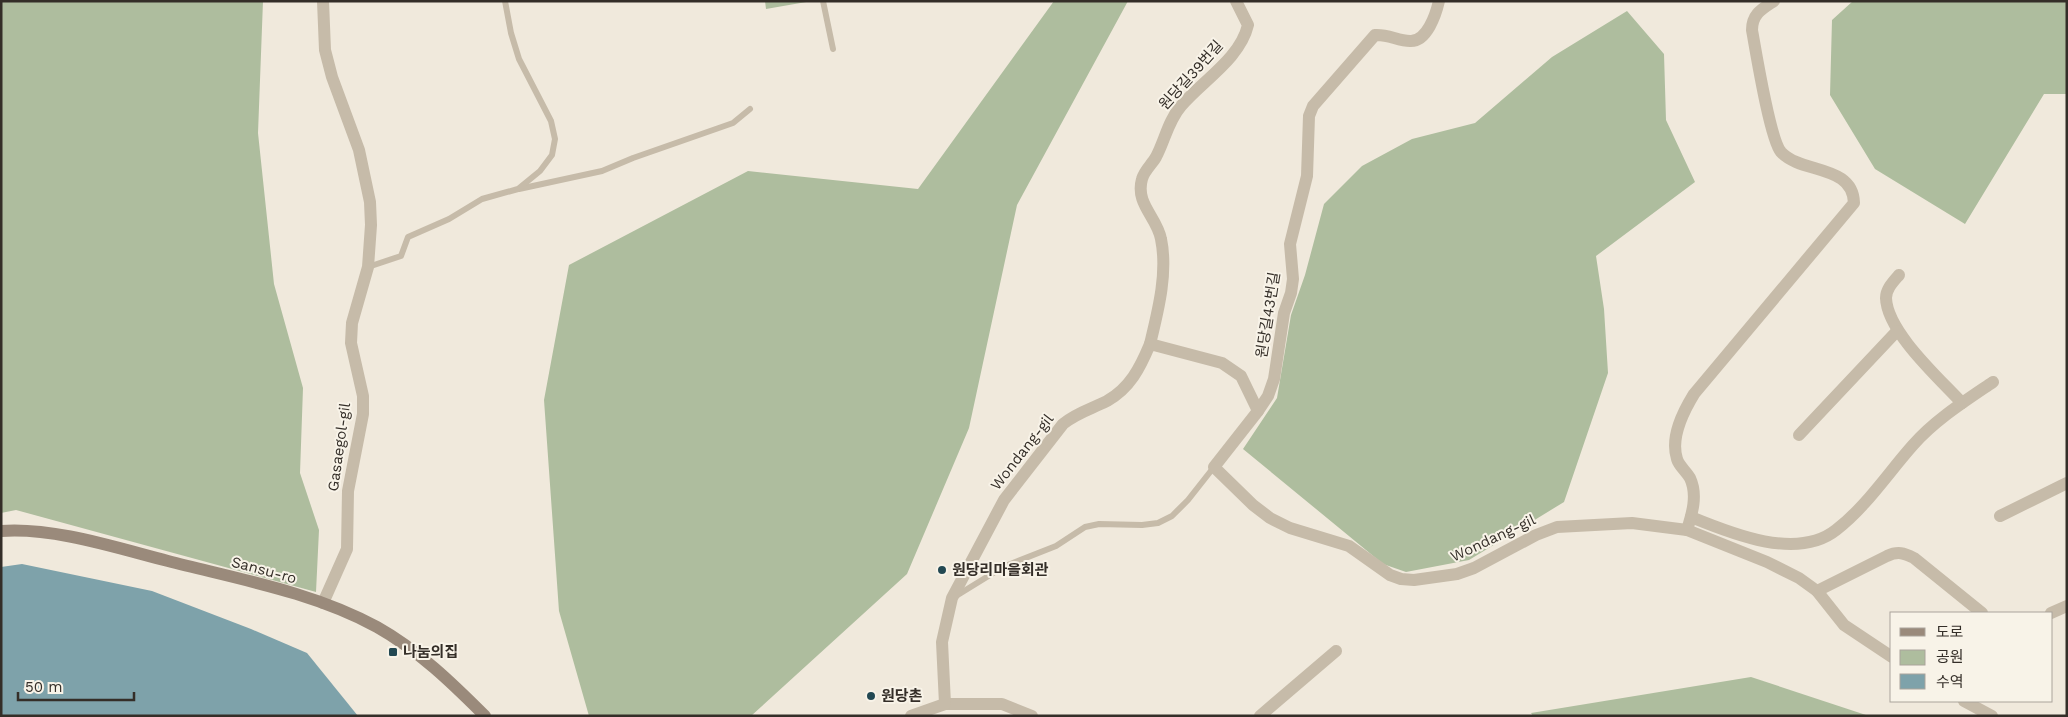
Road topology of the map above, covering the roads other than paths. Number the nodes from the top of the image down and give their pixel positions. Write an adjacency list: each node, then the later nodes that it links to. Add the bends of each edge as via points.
1 (323, 1): 10 (street, Gasaegol-gil, via 325,50 359,150 370,202)
2 (506, 1): 9 (lane, via 519,59 551,120 555,138 552,155 540,171)
3 (823, 1): 7 (lane)
4 (1236, 1): 13 (street, 원당길39번길, via 1248,26 1246,35 1169,122 1157,155 1142,178 1143,204 1161,237 1163,256 1158,309)
5 (1439, 1): 16 (street, 원당길43번길, via 1418,40 1375,35 1313,106 1309,116 1307,176 1290,244 1291,293 1284,313 1274,380)
6 (1774, 1): 21 (street, via 1757,13 1752,20 1752,30 1776,144 1790,160 1841,178 1854,194 1854,203 1686,407 1679,422 1675,447 1677,460 1694,488)
7 (832, 49)
8 (750, 109): 9 (lane, via 733,123 602,171)
9 (518, 189): 10 (lane, via 482,199 449,219 408,237 402,256)
10 (368, 267): 26 (street, Gasaegol-gil, via 352,323 351,343 363,414 348,491 347,549)
11 (1899, 275): 12 (street, via 1889,286 1886,297)
12 (1897, 331): 15 (street); 17 (street)
13 (1150, 344): 16 (street, via 1222,363 1241,376); 25 (street, Wondang-gil, via 1130,382 1120,393 1073,415 1045,447 1004,500)
14 (1993, 382): 15 (street)
15 (1962, 404): 21 (street, via 1914,444 1848,520 1835,532 1821,538 1803,542 1751,539)
16 (1258, 411): 18 (street)
17 (1799, 435)
18 (1214, 467): 22 (street, Wondang-gil, via 1270,518 1290,528 1349,546 1390,575 1401,579 1457,574 1557,528 1632,523); 25 (lane, via 1172,516 1158,523 1085,527 1056,546 1003,568)
19 (2067, 483): 20 (street)
20 (2000, 516)
21 (1691, 517): 22 (street)
22 (1687, 530): 24 (street, Wondang-gil, via 1767,562 1799,578)
23 (1, 531): 26 (main road, Sansu-ro, via 59,535)
24 (1817, 592): 28 (street, via 1896,552 1914,558); 31 (street, Wondang-gil, via 1844,624)
25 (952, 598): 33 (street, Wondang-gil, via 942,642)
26 (323, 603): 34 (main road, Sansu-ro, via 377,627 404,644 451,682)
27 (2067, 606): 29 (street)
28 (1981, 612)
29 (2053, 612)
30 (1336, 651): 37 (street)
31 (1890, 656)
32 (1966, 702): 38 (street)
33 (946, 704): 35 (street); 36 (street, via 1002,704)
34 (485, 716)
35 (911, 716)
36 (1032, 716)
37 (1260, 716)
38 (1992, 716)

